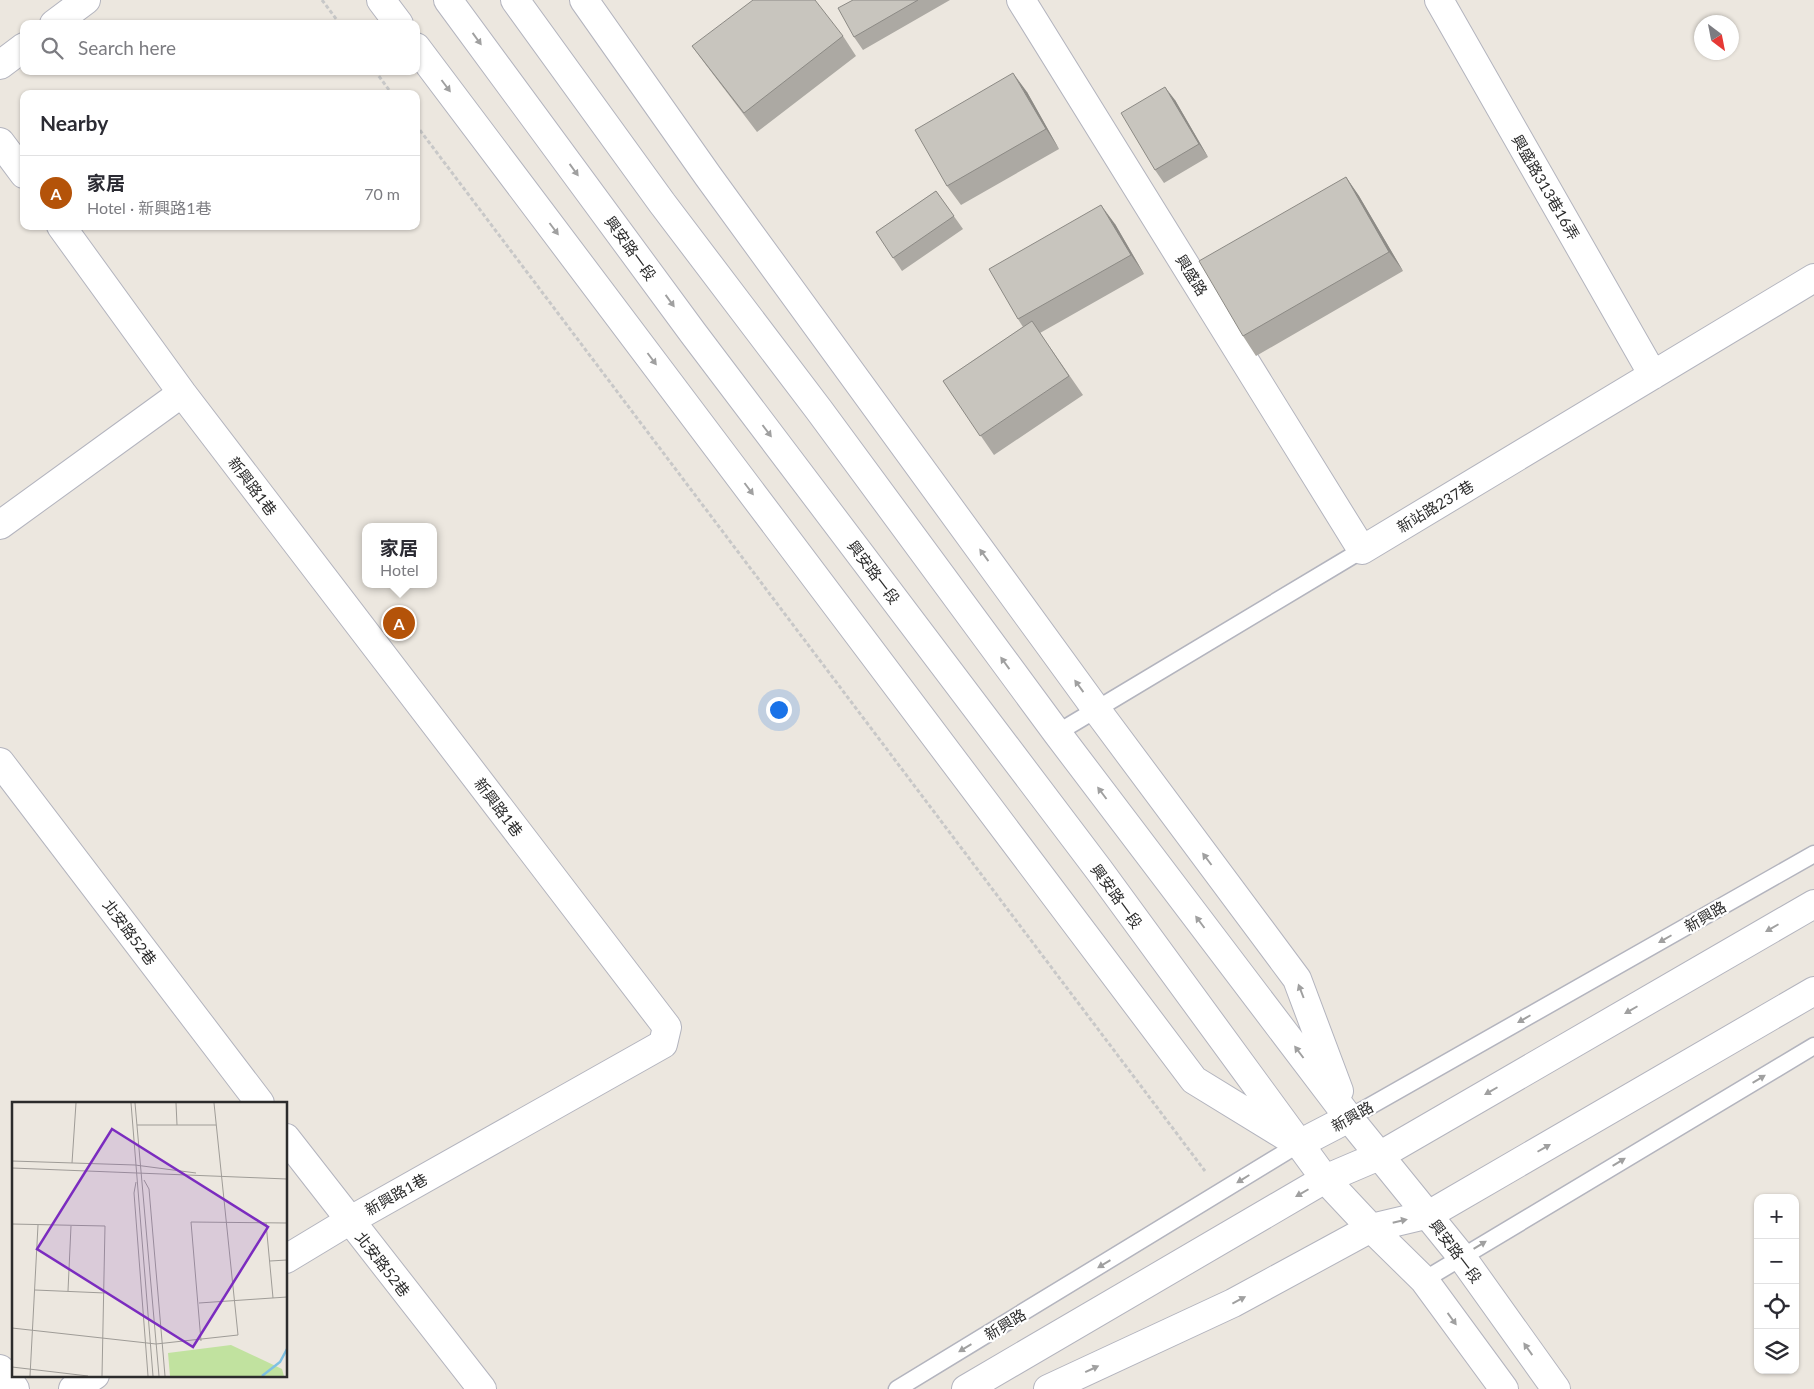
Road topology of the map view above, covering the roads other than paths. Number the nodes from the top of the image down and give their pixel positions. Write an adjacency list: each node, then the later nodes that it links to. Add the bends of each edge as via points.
1 (86, 0): 8 (street)
2 (381, 0): 9 (street)
3 (448, 0): 31 (street, 興安路一段, one-way to 31, via 693,333 1099,870)
4 (515, 0): 22 (street, 興安路一段, one-way to 4)
5 (584, 0): 21 (street, 興安路一段, one-way to 5, via 708,176)
6 (1021, 0): 20 (street, 興盛路)
7 (1439, 0): 17 (street, 興盛路313巷16弄)
8 (59, 20)
9 (396, 20)
10 (20, 50): 12 (street)
11 (420, 52): 31 (street, 興安路一段, one-way to 31, via 1194,1080)
12 (0, 65)
13 (0, 142): 14 (street)
14 (20, 169)
15 (64, 230): 18 (street, 新興路1巷)
16 (1814, 278): 17 (street, 新站路237巷)
17 (1653, 375): 20 (street, 新站路237巷)
18 (182, 393): 19 (street); 35 (street, 新興路1巷, via 667,1027 663,1044)
19 (0, 525)
20 (1362, 550): 21 (lane, 新站路237巷)
21 (1096, 709): 22 (lane, 新站路237巷); 29 (street, 興安路一段, one-way to 21, via 1297,979)
22 (1057, 733): 29 (street, 興安路一段, one-way to 22)
23 (0, 762): 28 (street, 北安路52巷)
24 (1814, 854): 29 (lane, 新興路, one-way to 29)
25 (1814, 904): 32 (street, one-way to 32)
26 (1814, 991): 34 (street, one-way to 26)
27 (1814, 1046): 37 (lane, one-way to 27)
28 (259, 1102)
29 (1349, 1118): 31 (street, 新興路); 32 (street, 興安路一段)
30 (288, 1141): 35 (street, 北安路52巷)
31 (1299, 1144): 33 (street, 興安路一段); 45 (lane, 新興路, one-way to 45)
32 (1379, 1156): 33 (street); 34 (street, 興安路一段)
33 (1326, 1179): 36 (street, 興安路一段); 46 (street, one-way to 46)
34 (1430, 1214): 36 (street, one-way to 34); 37 (street, 興安路一段)
35 (349, 1221): 38 (street, 新興路1巷); 44 (street, 北安路52巷)
36 (1371, 1228): 39 (street, 興安路一段); 47 (street, one-way to 36, via 1233,1303)
37 (1461, 1256): 39 (lane); 49 (street, 興安路一段, one-way to 37)
38 (288, 1258)
39 (1424, 1280): 48 (street, 興安路一段, one-way to 48)
40 (0, 1369): 42 (street)
41 (93, 1376): 43 (street)
42 (16, 1389)
43 (73, 1389)
44 (482, 1389)
45 (897, 1389)
46 (966, 1389)
47 (1048, 1389)
48 (1504, 1389)
49 (1556, 1389)

